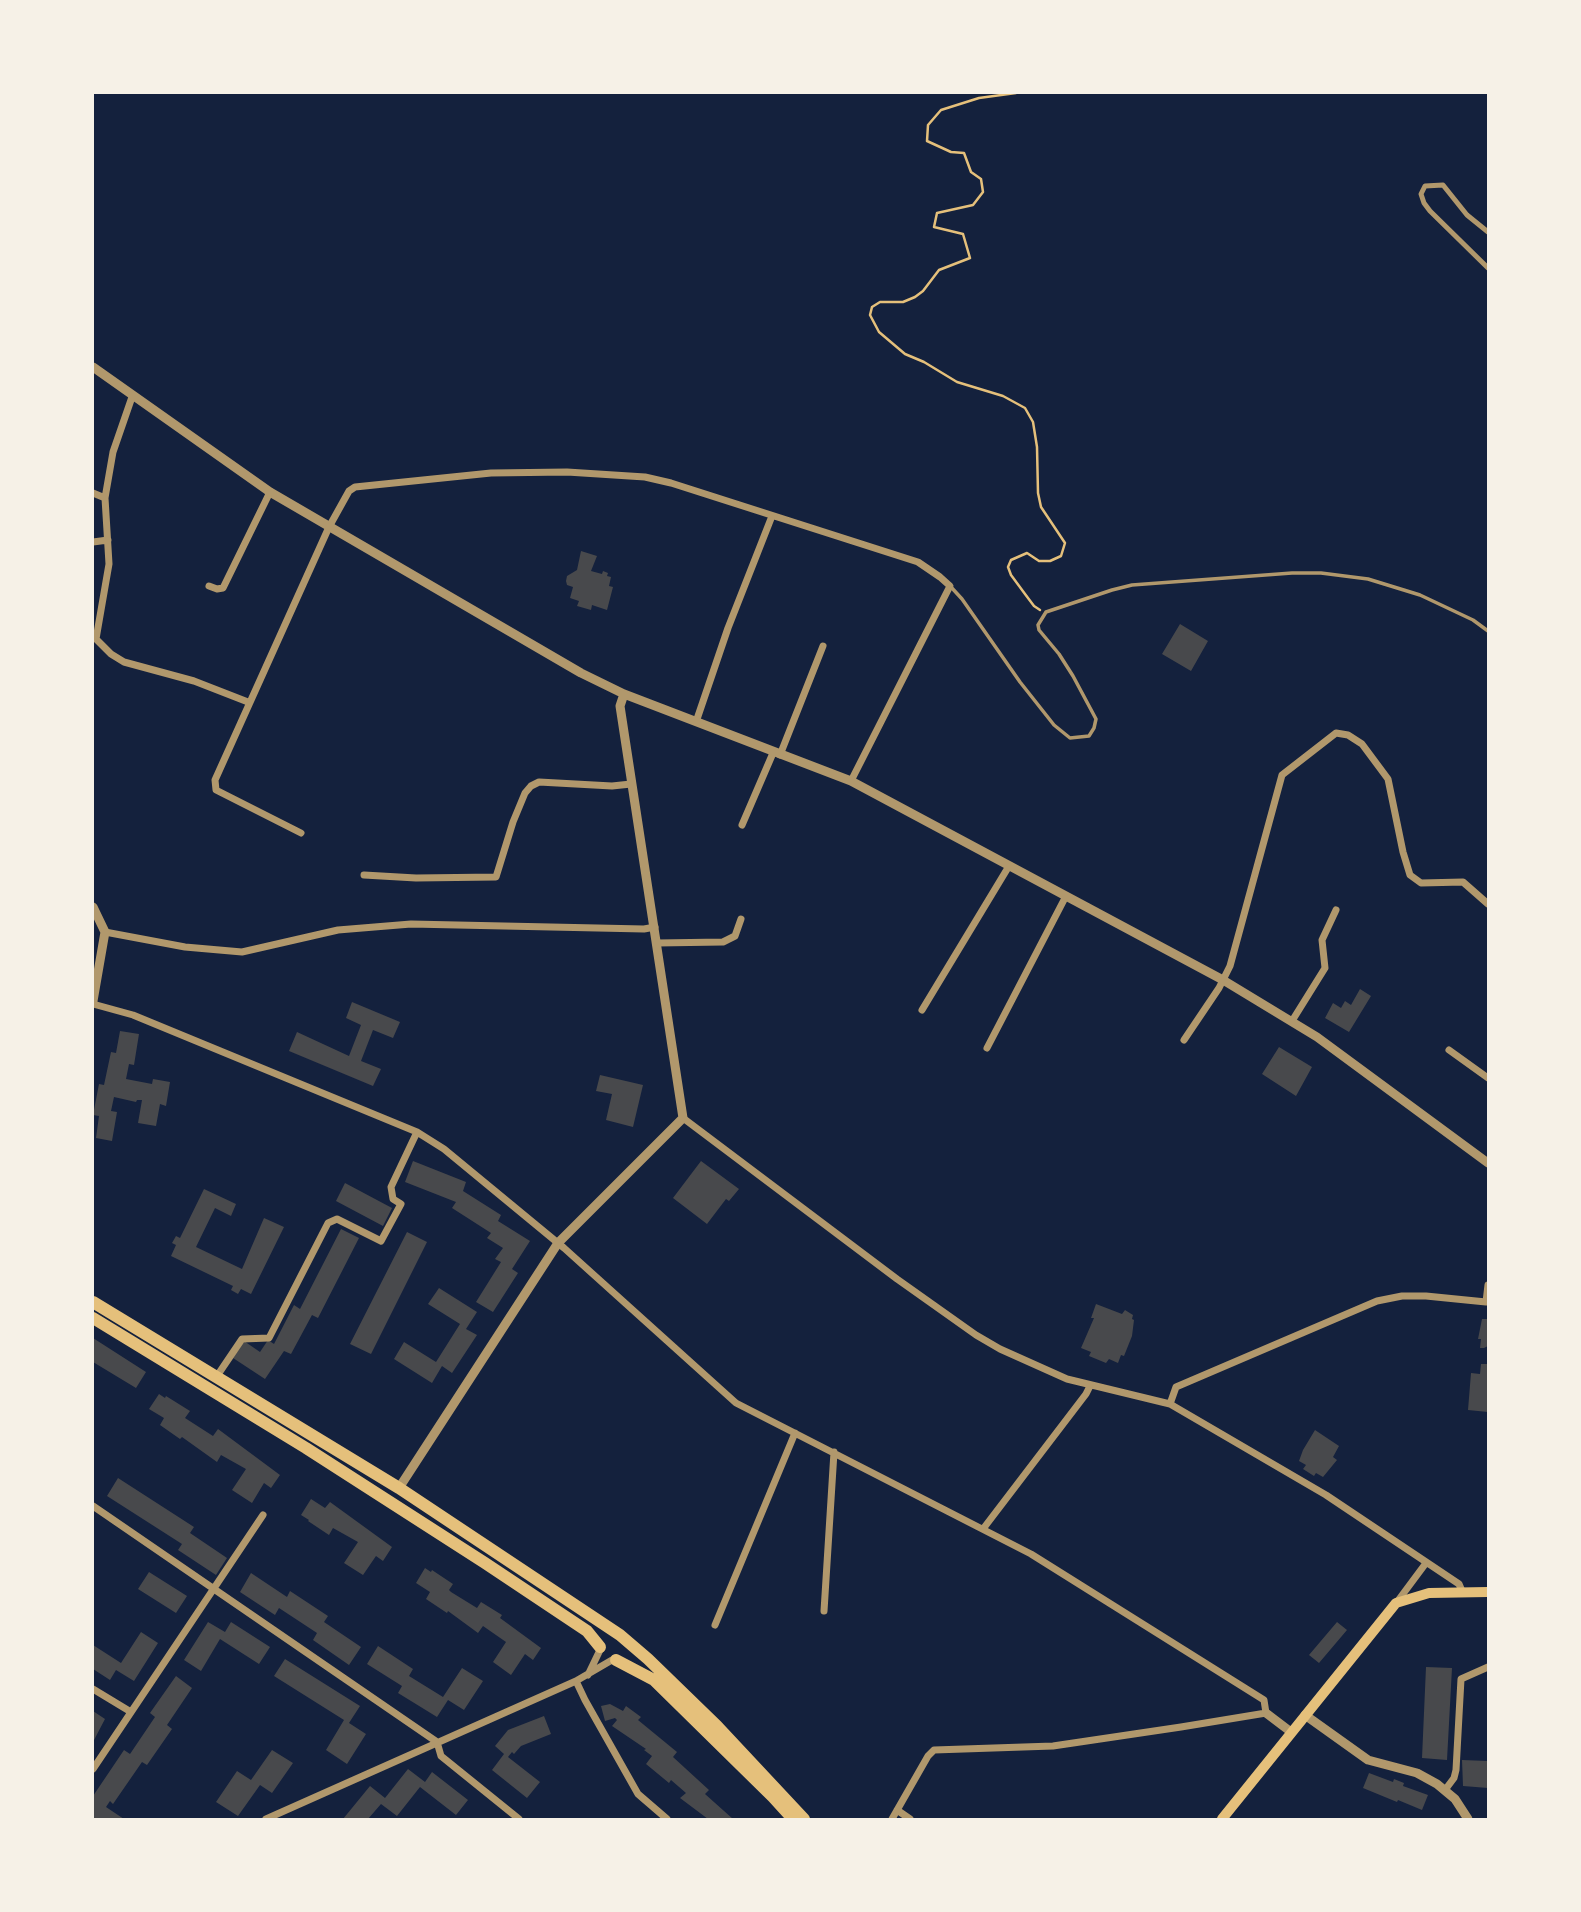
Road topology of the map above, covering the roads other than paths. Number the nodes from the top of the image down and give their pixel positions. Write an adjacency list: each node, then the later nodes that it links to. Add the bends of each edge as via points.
1 (1488, 232): 2 (street, via 1443,186 1425,186 1423,203)
2 (1488, 268)
3 (93, 368): 4 (street)
4 (132, 397): 5 (street); 7 (street, via 113,452)
5 (270, 492): 9 (street); 12 (street, via 223,588)
6 (93, 493): 7 (street)
7 (106, 498): 10 (street)
8 (772, 516): 9 (street, via 645,477 491,473 355,487); 13 (street, via 918,562); 19 (street)
9 (329, 527): 17 (street); 18 (street)
10 (108, 540): 11 (street); 15 (street, via 109,565)
11 (93, 542)
12 (209, 586)
13 (950, 586): 14 (lane, via 1020,682 1070,738 1088,736 1096,719 1038,625 1046,612 1132,585 1292,573 1368,579 1420,596); 21 (street)
14 (1488, 631)
15 (95, 638): 18 (street, via 124,662)
16 (823, 646): 20 (street)
17 (624, 695): 19 (street); 22 (street, via 620,706)
18 (248, 702): 24 (street, via 215,780 216,790)
19 (696, 722): 20 (street)
20 (776, 754): 21 (street); 23 (street)
21 (851, 781): 25 (street)
22 (631, 784): 26 (street, via 539,782 531,786 513,822 496,877); 32 (street)
23 (742, 825)
24 (301, 833)
25 (1009, 866): 27 (street); 37 (street)
26 (364, 875)
27 (1066, 896): 35 (street); 40 (street)
28 (1488, 904): 35 (street, via 1463,882 1421,883 1410,875 1388,779 1362,744 1336,733 1282,775)
29 (93, 907): 33 (street)
30 (1336, 910): 38 (street, via 1322,940 1325,968)
31 (741, 919): 34 (street, via 735,936 723,942)
32 (654, 927): 33 (street, via 411,924 338,930 242,952); 34 (street)
33 (105, 932): 36 (street)
34 (657, 943): 43 (street)
35 (1223, 980): 38 (street); 39 (street)
36 (93, 1002): 44 (street)
37 (922, 1010)
38 (1292, 1021): 45 (street)
39 (1184, 1040)
40 (987, 1048)
41 (1449, 1050): 42 (street)
42 (1488, 1078)
43 (683, 1118): 46 (street); 51 (street, via 976,1335)
44 (417, 1132): 46 (street); 50 (street, via 391,1186 393,1199 401,1204 381,1241 337,1219 328,1223 269,1338 242,1339)
45 (1488, 1163)
46 (558, 1244): 53 (street, via 736,1403); 55 (street)
47 (1488, 1285): 52 (street, via 1486,1302 1426,1296 1377,1301 1175,1387)
48 (93, 1302): 50 (main road)
49 (93, 1318): 68 (main road, via 485,1563 587,1632)
50 (217, 1376): 55 (main road)
51 (1090, 1385): 52 (street); 58 (street)
52 (1170, 1404): 59 (street, via 1326,1495)
53 (795, 1433): 54 (street); 65 (street)
54 (834, 1452): 58 (street); 64 (street)
55 (398, 1488): 66 (main road)
56 (93, 1506): 60 (street)
57 (264, 1515): 60 (street)
58 (983, 1529): 75 (street, via 1031,1554 1264,1700)
59 (1426, 1563): 61 (street, via 1459,1584); 63 (street)
60 (214, 1589): 74 (street); 78 (street)
61 (1462, 1591): 62 (main road); 63 (main road, via 1417,1595)
62 (1488, 1592)
63 (1396, 1603): 76 (main road)
64 (824, 1611)
65 (715, 1625)
66 (614, 1633): 67 (main road); 68 (main road, via 603,1638)
67 (627, 1642): 69 (main road, via 626,1651); 86 (main road, via 707,1716)
68 (600, 1648): 69 (main road); 71 (street)
69 (614, 1660): 71 (street); 85 (main road, via 654,1680)
70 (1488, 1667): 80 (street, via 1461,1679 1454,1778)
71 (588, 1676): 72 (street)
72 (576, 1681): 78 (street); 84 (street, via 639,1794)
73 (93, 1689): 74 (street)
74 (131, 1712): 79 (street)
75 (1266, 1713): 77 (street); 81 (street, via 1053,1746 934,1750)
76 (1305, 1715): 77 (main road); 80 (street, via 1368,1760 1417,1773)
77 (1291, 1732): 89 (main road)
78 (437, 1742): 82 (street); 83 (street, via 441,1756)
79 (93, 1769)
80 (1445, 1790): 90 (street)
81 (897, 1810): 87 (street); 88 (street)
82 (266, 1819)
83 (519, 1819)
84 (667, 1819)
85 (793, 1819)
86 (804, 1819)
87 (892, 1819)
88 (910, 1819)
89 (1222, 1819)
90 (1468, 1819)

